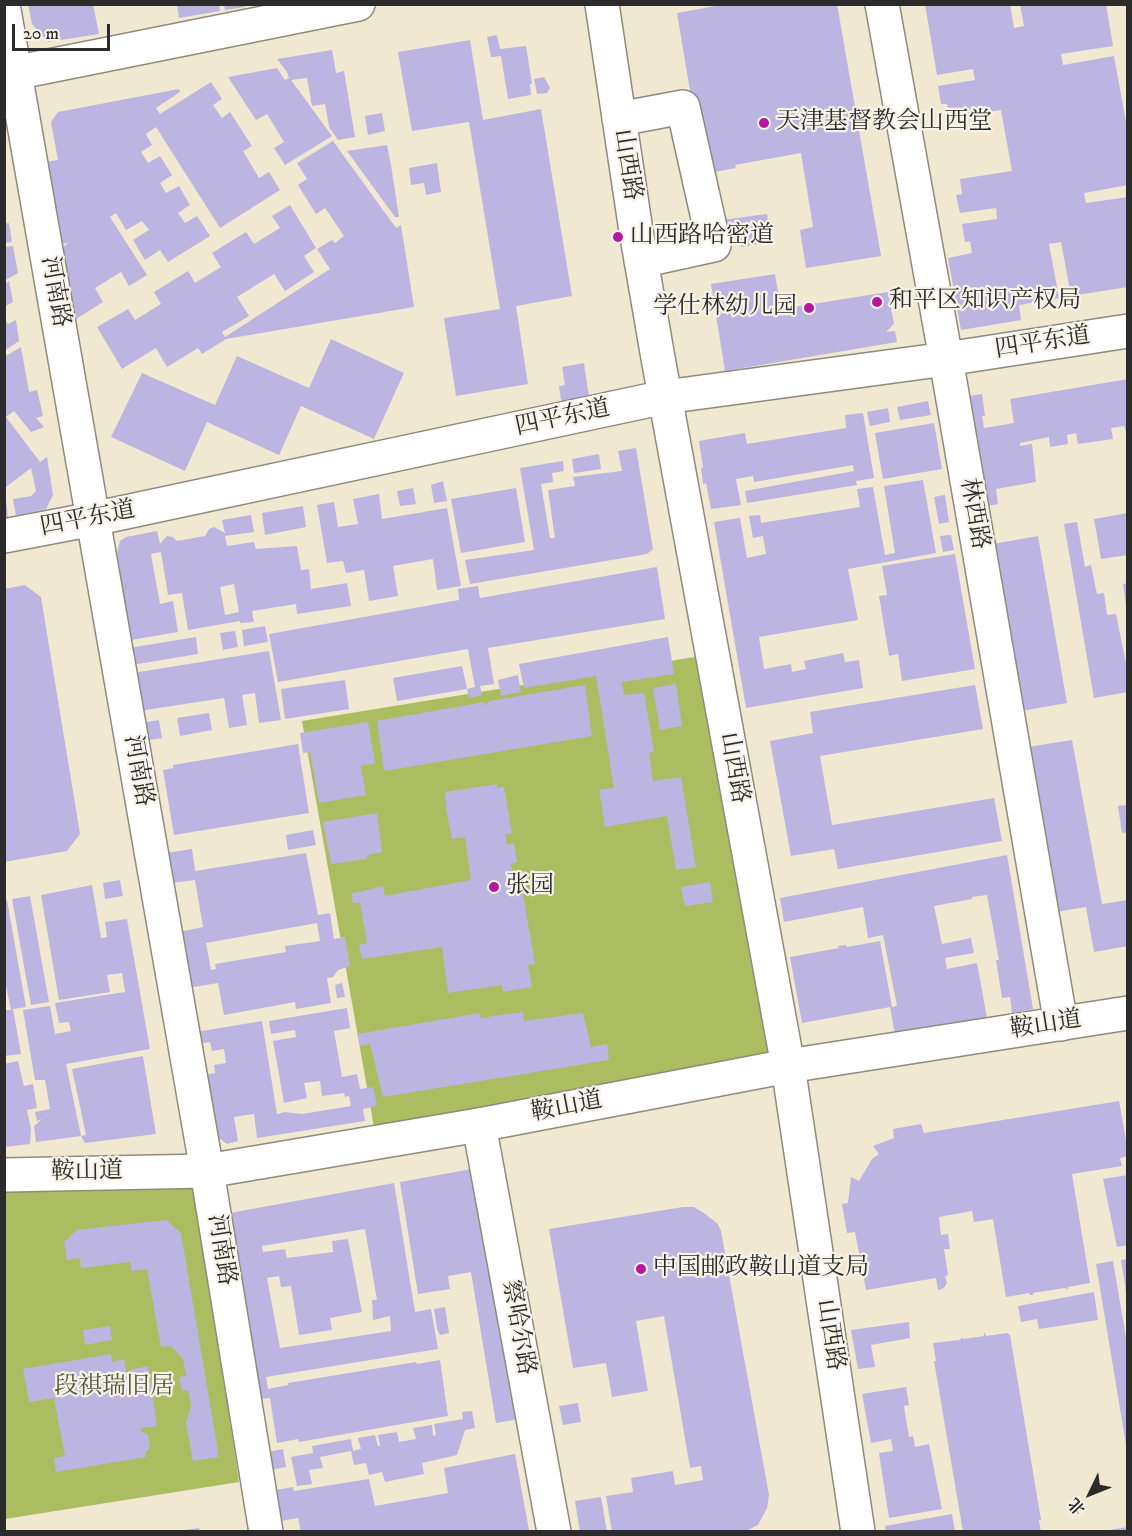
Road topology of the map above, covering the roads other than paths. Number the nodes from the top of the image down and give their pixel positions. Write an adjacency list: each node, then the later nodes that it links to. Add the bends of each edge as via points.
1 (358, 4): 5 (street)
2 (602, 4): 6 (street, 山西路)
3 (882, 4): 9 (street, 林西路)
4 (4, 10): 5 (street, 河南路)
5 (11, 74): 11 (street, 河南路)
6 (619, 118): 7 (street, 山西路); 7 (street, via 683,106 714,245)
7 (641, 261): 10 (street, 山西路)
8 (1128, 331): 9 (street, 四平东道)
9 (946, 359): 10 (street, 四平东道); 14 (street, 林西路)
10 (665, 397): 11 (street, 四平东道); 15 (street, 山西路)
11 (93, 519): 12 (street, 四平东道); 17 (street, 河南路)
12 (4, 536)
13 (1128, 1012): 14 (street, 鞍山道)
14 (1060, 1024): 15 (street, 鞍山道)
15 (788, 1066): 16 (street, 鞍山道); 19 (street, 山西路)
16 (479, 1125): 17 (street, 鞍山道); 21 (street, 察哈尔路)
17 (207, 1171): 18 (street, 鞍山道); 20 (street, 河南路)
18 (4, 1175)
19 (858, 1531)
20 (266, 1532)
21 (554, 1532)

